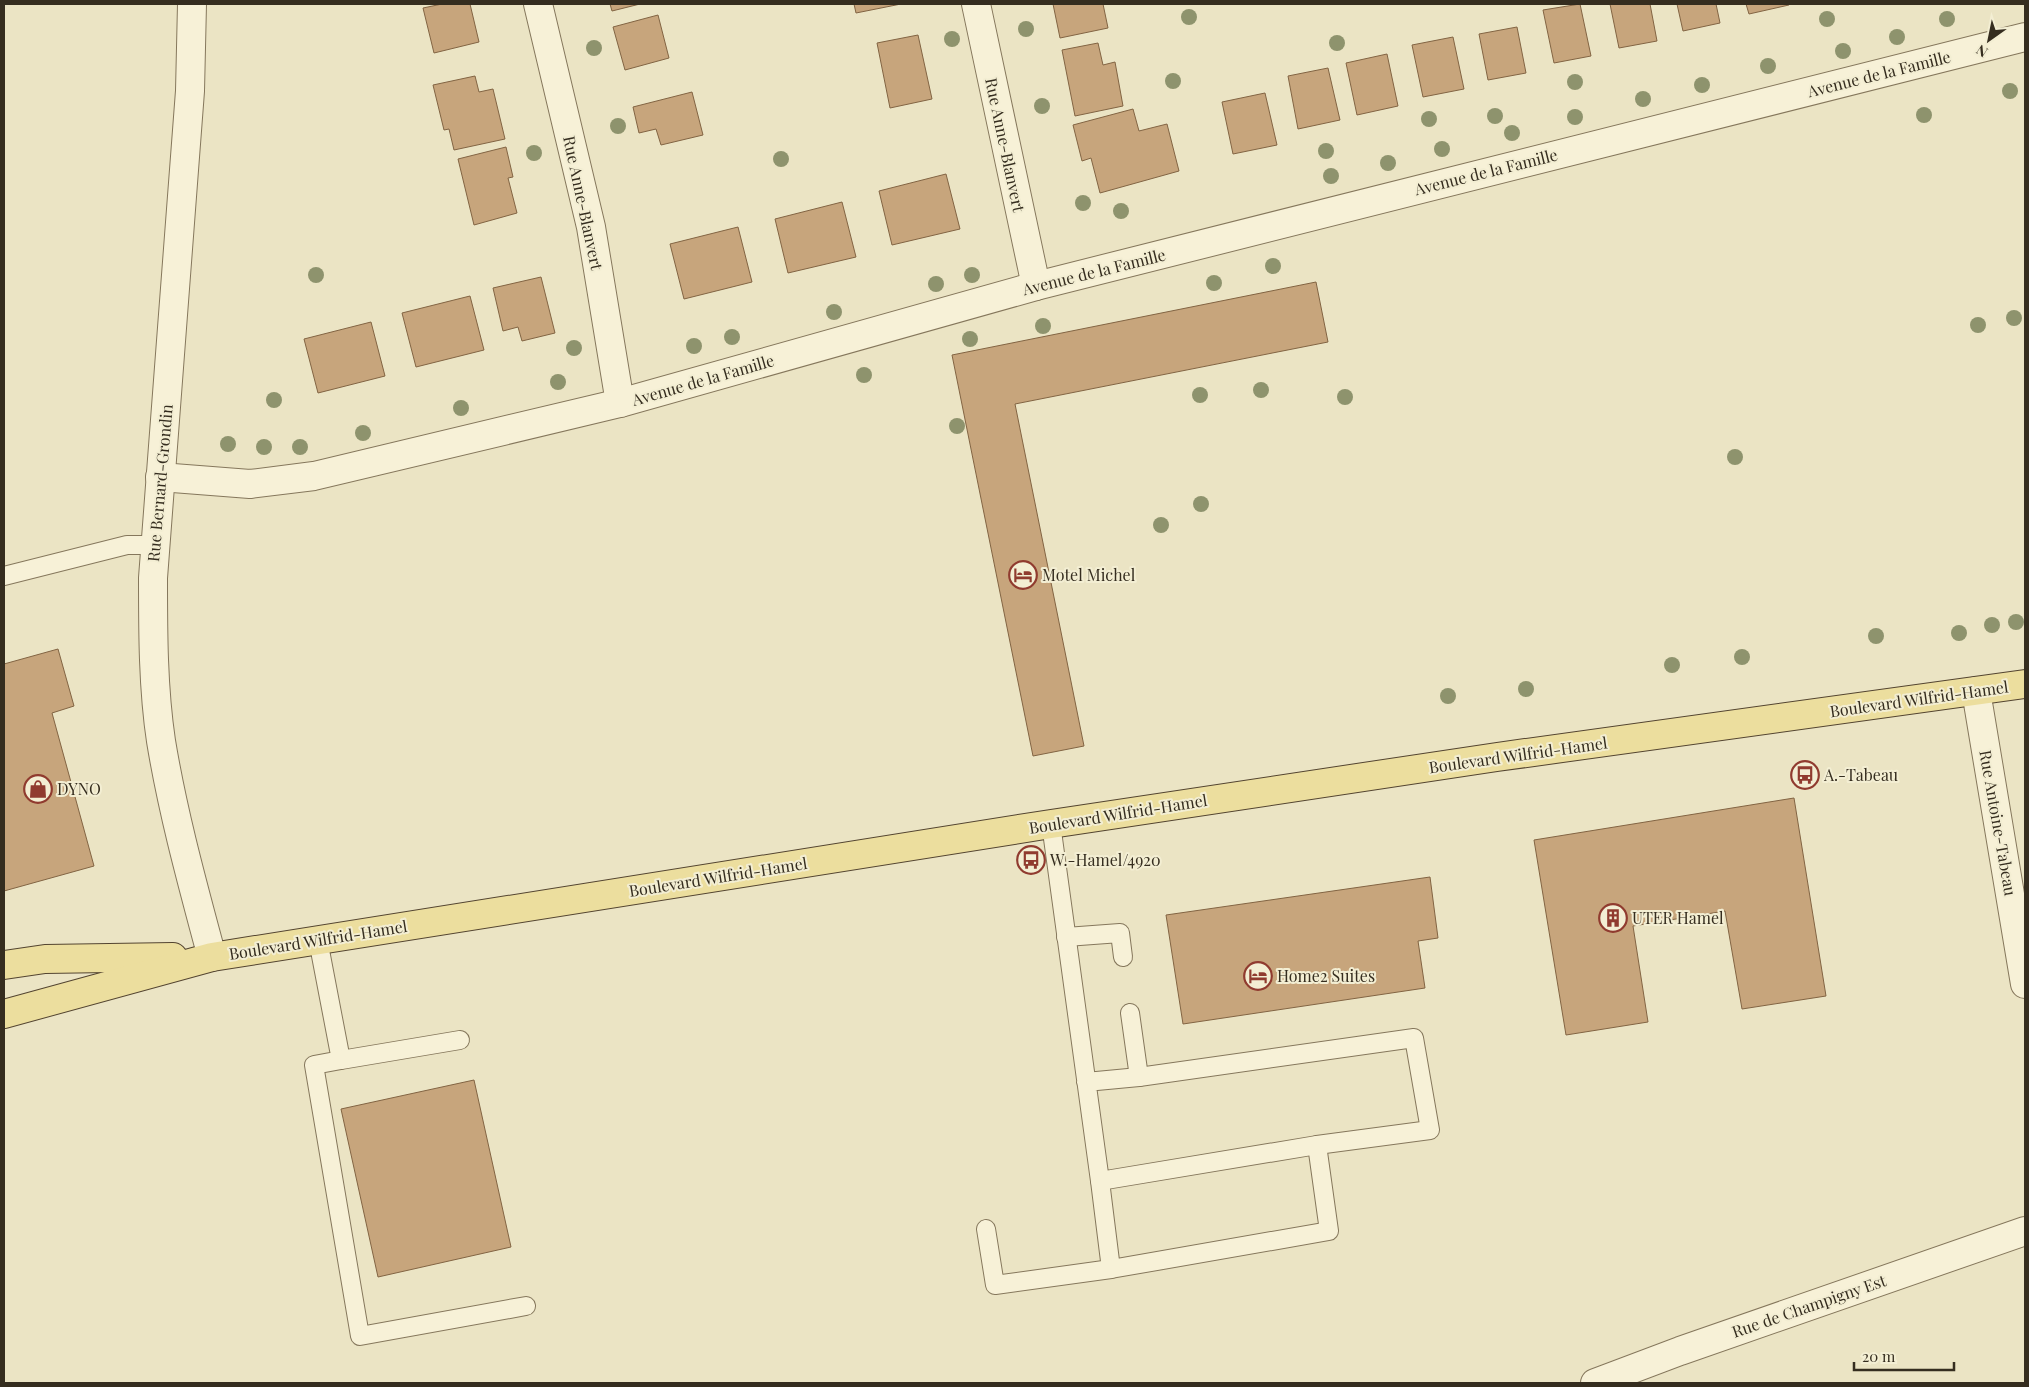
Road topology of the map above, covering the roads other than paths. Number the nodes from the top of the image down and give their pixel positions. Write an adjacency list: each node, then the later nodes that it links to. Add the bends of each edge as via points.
1 (192, 4): 7 (street, Rue Bernard-Grondin, via 190,91)
2 (538, 4): 6 (street, Rue Anne-Blanvert, via 591,227)
3 (976, 4): 5 (street, Rue Anne-Blanvert)
4 (2025, 37): 5 (street, Avenue de la Famille)
5 (1036, 286): 6 (street, Avenue de la Famille)
6 (620, 403): 7 (street, Avenue de la Famille, via 314,476 250,484)
7 (160, 477): 8 (street, Rue Bernard-Grondin)
8 (155, 545): 9 (lane, via 127,545); 15 (street, Rue Bernard-Grondin, via 153,634 161,740 191,880)
9 (4, 576)
10 (2025, 684): 11 (main road, Boulevard Wilfrid-Hamel)
11 (1976, 692): 12 (main road, Boulevard Wilfrid-Hamel, via 1496,757); 18 (street, Rue Antoine-Tabeau)
12 (1051, 824): 13 (lane); 14 (main road, Boulevard Wilfrid-Hamel)
13 (1066, 937): 16 (lane, via 1120,933); 24 (lane)
14 (318, 940): 15 (main road, Boulevard Wilfrid-Hamel); 22 (lane)
15 (212, 957): 17 (main road, Boulevard Wilfrid-Hamel, via 45,959); 20 (main road, Boulevard Wilfrid-Hamel)
16 (1123, 957)
17 (4, 965)
18 (2025, 984)
19 (1130, 1013): 23 (lane)
20 (4, 1014)
21 (460, 1040): 22 (lane)
22 (341, 1060): 30 (lane, via 314,1065 360,1336)
23 (1139, 1077): 24 (lane); 25 (lane, via 1414,1038 1430,1130)
24 (1086, 1082): 26 (lane)
25 (1317, 1145): 26 (lane); 29 (lane, via 1328,1231)
26 (1100, 1181): 29 (lane)
27 (986, 1229): 29 (lane, via 994,1285)
28 (2025, 1231): 31 (street, Rue de Champigny Est)
29 (1111, 1269)
30 (526, 1306)
31 (1594, 1383)

